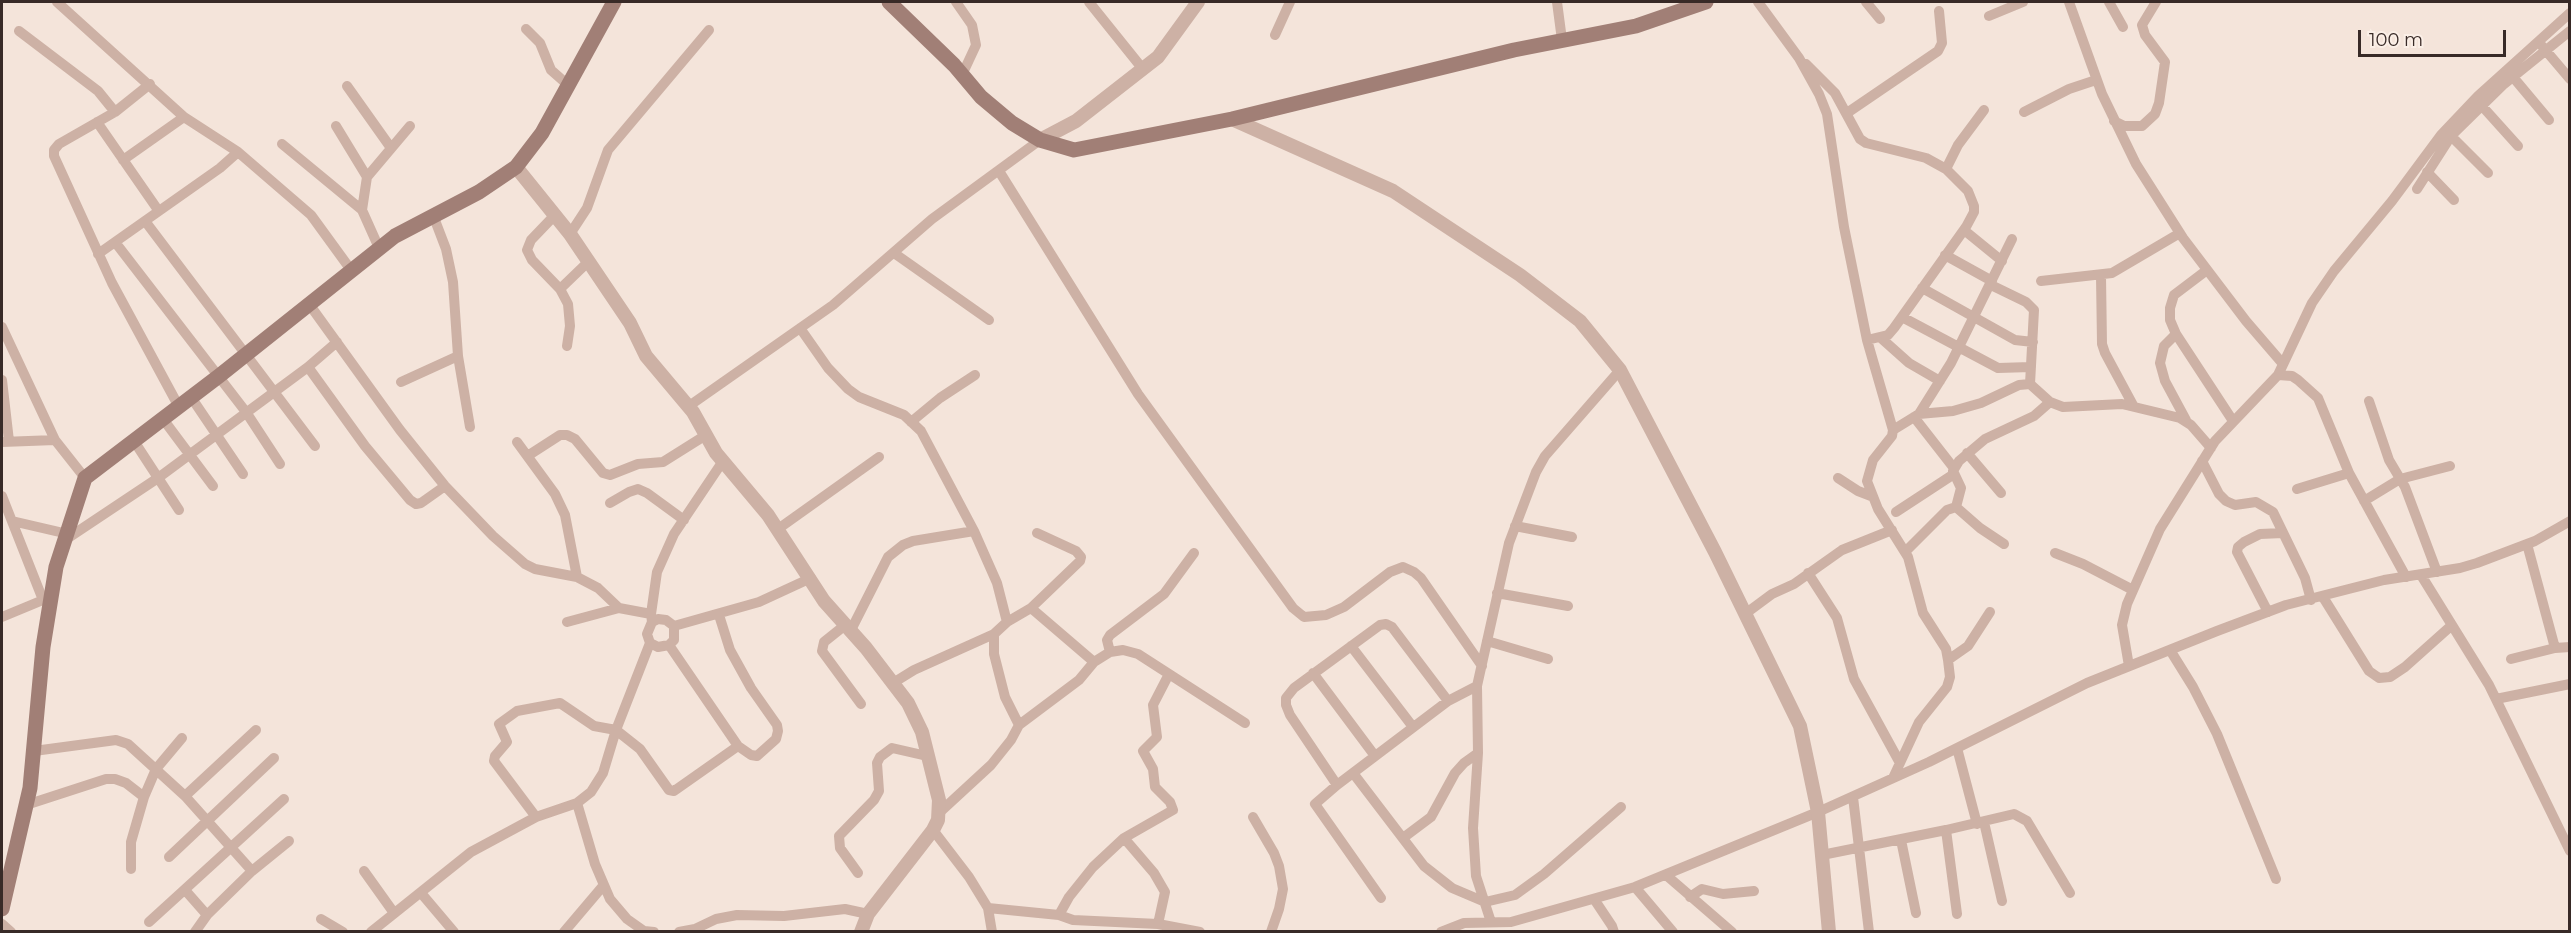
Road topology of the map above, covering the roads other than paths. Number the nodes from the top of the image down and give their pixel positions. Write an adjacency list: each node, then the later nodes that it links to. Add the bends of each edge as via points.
1 (57, 2): 34 (street)
2 (614, 2): 35 (main road)
3 (889, 2): 30 (main road)
4 (956, 2): 30 (street, via 972,25 976,45)
5 (1089, 2): 29 (street)
6 (1198, 2): 29 (street, via 1158,57)
7 (1290, 2): 25 (street)
8 (1557, 2): 26 (street)
9 (1706, 2): 26 (main road, via 1636,26)
10 (1758, 2): 28 (street)
11 (1866, 2): 19 (street)
12 (2023, 2): 18 (street)
13 (2069, 2): 33 (street)
14 (2109, 2): 20 (street)
15 (2156, 2): 45 (street, via 2142,25 2165,62 2159,103 2155,114 2142,126 2124,126)
16 (1939, 11): 41 (street, via 1942,43 1938,51)
17 (2570, 13): 27 (street)
18 (1989, 16)
19 (1880, 19)
20 (2123, 27)
21 (526, 28): 35 (street, via 540,43 551,70)
22 (709, 30): 71 (street, via 608,150 587,208)
23 (18, 31): 39 (street, via 98,91)
24 (2570, 31): 27 (street)
25 (1275, 34)
26 (1562, 40): 43 (main road)
27 (2541, 46): 31 (street); 32 (street); 49 (street)
28 (1799, 58): 41 (street, via 1830,87); 95 (street, via 1827,114)
29 (1142, 68): 50 (street, via 1076,121)
30 (962, 75): 50 (main road, via 1012,123)
31 (2512, 77): 37 (street); 44 (street)
32 (2570, 78)
33 (2096, 80): 40 (street); 45 (street)
34 (150, 84): 39 (street); 42 (street)
35 (568, 85): 56 (main road, via 542,133)
36 (347, 86): 53 (street)
37 (2482, 106): 49 (street); 52 (street)
38 (1984, 110): 57 (street, via 1958,145)
39 (115, 112): 46 (street)
40 (2024, 112)
41 (1847, 113): 57 (street, via 1866,143 1926,158)
42 (184, 117): 54 (street); 55 (street)
43 (1232, 119): 50 (main road, via 1074,150); 104 (street, via 1393,190 1520,275 1580,321)
44 (2549, 120)
45 (2113, 121): 70 (street)
46 (98, 122): 55 (street); 76 (street, via 59,144 54,156)
47 (336, 126): 61 (street)
48 (410, 126): 53 (street)
49 (2448, 133): 59 (street); 60 (street); 105 (street, via 2334,272 2306,313)
50 (1040, 140): 58 (street)
51 (282, 144): 65 (street)
52 (2518, 146)
53 (391, 148): 61 (street)
54 (238, 152): 64 (street); 80 (street, via 311,215)
55 (123, 160): 64 (street)
56 (516, 167): 66 (main road, via 479,192); 67 (street)
57 (1947, 169): 69 (street, via 1972,199 1974,212)
58 (999, 171): 75 (street, via 956,200); 215 (street, via 1138,394 1293,608 1304,617 1326,615 1403,567 1422,578)
59 (2427, 172): 62 (street); 63 (street)
60 (2488, 173)
61 (367, 177): 65 (street)
62 (2416, 189)
63 (2454, 200)
64 (158, 210): 68 (street)
65 (362, 210): 74 (street)
66 (433, 215): 74 (main road); 101 (street, via 453,282)
67 (554, 216): 71 (street); 86 (street, via 531,240 527,250)
68 (145, 221): 73 (street); 100 (street)
69 (1964, 230): 77 (street); 78 (street)
70 (2180, 233): 81 (street); 82 (street, via 2122,269)
71 (570, 234): 79 (street)
72 (2012, 239): 78 (street)
73 (115, 242): 76 (street); 107 (street)
74 (379, 248): 80 (main road)
75 (894, 253): 90 (street); 92 (street)
76 (98, 254): 118 (street)
77 (1945, 255): 84 (street); 85 (street)
78 (2002, 261): 84 (street)
79 (588, 262): 86 (street); 117 (street, via 630,323 646,356)
80 (351, 270): 87 (main road)
81 (2207, 270): 93 (street, via 2178,291 2171,301 2170,320); 105 (street)
82 (2101, 276): 83 (street); 116 (street, via 2104,353)
83 (2041, 281)
84 (1991, 283): 89 (street); 97 (street, via 2031,306)
85 (1922, 288): 88 (street); 89 (street)
86 (560, 289): 98 (street, via 570,313)
87 (309, 304): 96 (street); 100 (main road)
88 (1902, 317): 94 (street); 99 (street)
89 (1975, 318): 97 (street, via 2015,340); 99 (street)
90 (988, 320)
91 (2, 327): 129 (street)
92 (800, 328): 117 (street); 124 (street, via 848,389)
93 (2176, 334): 122 (street, via 2163,346 2160,363); 123 (street)
94 (1881, 338): 95 (street); 109 (street, via 1909,363)
95 (1867, 340): 126 (street)
96 (337, 342): 102 (street); 151 (street)
97 (2033, 342): 103 (street)
98 (567, 346)
99 (1959, 348): 103 (street, via 1998,368); 109 (street)
100 (246, 354): 107 (main road); 112 (street)
101 (458, 356): 110 (street); 125 (street)
102 (308, 367): 112 (street); 151 (street, via 410,500 421,503)
103 (2031, 367): 111 (street)
104 (1620, 370): 164 (street, via 1545,456); 193 (street)
105 (2281, 370): 123 (street); 144 (street, via 2318,398)
106 (975, 375): 124 (street)
107 (219, 376): 113 (main road); 119 (street)
108 (2, 380): 131 (street)
109 (1940, 381): 120 (street)
110 (401, 382)
111 (2030, 384): 115 (street); 120 (street, via 1953,411)
112 (274, 391): 119 (street); 133 (street)
113 (191, 398): 118 (main road); 127 (street)
114 (2369, 400): 149 (street, via 2389,460)
115 (2050, 402): 116 (street, via 2063,407); 135 (street, via 2034,416 1992,435)
116 (2133, 405): 122 (street)
117 (688, 406): 128 (street)
118 (178, 407): 121 (main road)
119 (246, 412): 127 (street); 141 (street)
120 (1916, 416): 126 (street); 143 (street)
121 (163, 419): 130 (main road); 136 (street)
122 (2186, 420): 134 (street)
123 (2234, 421): 134 (street)
124 (911, 422): 166 (street, via 921,431)
125 (470, 427)
126 (1893, 430): 155 (street, via 1869,470)
127 (216, 434): 136 (street); 145 (street)
128 (706, 435): 137 (street, via 663,462 638,464 610,475 603,473 575,439 567,435 560,435); 140 (street)
129 (55, 440): 131 (street); 146 (street)
130 (134, 441): 146 (main road); 147 (street)
131 (5, 442)
132 (517, 442): 137 (street)
133 (315, 446)
134 (2211, 448): 139 (street)
135 (1967, 453): 143 (street); 153 (street)
136 (188, 454): 147 (street); 150 (street)
137 (529, 455): 180 (street, via 565,515)
138 (879, 457): 165 (street)
139 (2202, 460): 169 (street, via 2226,501 2261,503 2277,518); 183 (street, via 2160,530)
140 (723, 461): 161 (street); 165 (street)
141 (280, 464)
142 (2450, 466): 149 (street)
143 (1954, 471): 158 (street, via 1960,488); 160 (street)
144 (2349, 473): 152 (street); 156 (street)
145 (243, 474)
146 (85, 478): 170 (main road)
147 (158, 478): 159 (street); 170 (street)
148 (1838, 478): 155 (street)
149 (2400, 479): 156 (street); 177 (street)
150 (213, 486)
151 (445, 486): 180 (street, via 493,537 525,564)
152 (2296, 489)
153 (2001, 494)
154 (2, 496): 163 (street)
155 (1871, 496): 167 (street)
156 (2364, 501): 181 (street)
157 (610, 503): 161 (street, via 638,489)
158 (1956, 507): 172 (street); 174 (street, via 1947,510)
159 (179, 510)
160 (1896, 512)
161 (684, 520): 196 (street, via 657,572)
162 (2570, 521): 173 (street)
163 (12, 522): 170 (street); 186 (street)
164 (1515, 526): 171 (street); 184 (street)
165 (778, 529): 182 (street)
166 (974, 531): 198 (street, via 997,583); 201 (street, via 903,545 888,557)
167 (1892, 531): 174 (street); 178 (street, via 1842,550)
168 (1037, 533): 190 (street, via 1081,557)
169 (2283, 533): 187 (street); 192 (street, via 2260,534 2244,542 2237,552)
170 (66, 537): 186 (main road)
171 (1572, 537)
172 (2004, 544)
173 (2527, 544): 177 (street, via 2468,566); 208 (street)
174 (1905, 552): 213 (street, via 1923,613)
175 (2055, 553): 183 (street)
176 (1194, 554): 210 (street, via 1164,594 1110,635)
177 (2437, 572): 179 (street)
178 (1808, 573): 193 (street); 238 (street, via 1837,618 1854,679)
179 (2421, 574): 181 (street); 199 (street)
180 (577, 577): 189 (street, via 598,588)
181 (2406, 577): 185 (street)
182 (811, 578): 194 (street); 201 (street)
183 (2133, 590): 216 (street, via 2122,625)
184 (1497, 593): 188 (street); 203 (street)
185 (2323, 597): 187 (street); 199 (street, via 2369,671 2379,678 2391,677 2405,668)
186 (47, 599): 195 (street); 233 (main road)
187 (2311, 600): 192 (street)
188 (1568, 606)
189 (619, 608): 196 (street); 197 (street)
190 (1031, 608): 198 (street); 214 (street)
191 (1990, 612): 213 (street, via 1968,646)
192 (2268, 612): 209 (street)
193 (1745, 614): 251 (street, via 1800,726)
194 (719, 615): 200 (street); 231 (street, via 734,659 777,724 776,739 756,756)
195 (2, 617)
196 (651, 618): 200 (street, via 666,620); 204 (street, via 647,634)
197 (567, 622)
198 (1006, 622): 202 (street)
199 (2452, 625): 222 (street)
200 (674, 626): 205 (street, via 674,640)
201 (847, 629): 219 (street); 224 (street, via 824,642 822,651)
202 (994, 634): 219 (street); 226 (street, via 994,654 1005,698)
203 (1487, 641): 211 (street); 215 (street)
204 (651, 644): 205 (street); 229 (street)
205 (669, 645): 231 (street)
206 (1351, 646): 217 (street); 223 (street, via 1380,625 1392,627); 227 (street)
207 (2570, 647): 208 (street)
208 (2555, 648): 212 (street)
209 (2170, 650): 216 (street); 272 (street, via 2217,734)
210 (1110, 652): 214 (street); 218 (street, via 1138,654)
211 (1548, 659)
212 (2511, 659)
213 (1948, 660): 238 (street, via 1947,687 1920,722)
214 (1094, 662): 226 (street, via 1072,686)
215 (1482, 666): 221 (street)
216 (2129, 666): 232 (street)
217 (1313, 673): 236 (street); 242 (street, via 1294,688 1286,705)
218 (1169, 674): 225 (street); 258 (street, via 1153,705 1157,737 1143,751 1154,769 1155,787 1173,810)
219 (893, 683): 235 (street, via 922,732)
220 (2570, 684): 222 (street)
221 (1477, 686): 223 (street); 234 (street)
222 (2496, 699): 264 (street)
223 (1448, 700): 227 (street)
224 (861, 704)
225 (1245, 723)
226 (1019, 725): 250 (street, via 991,765)
227 (1413, 727): 236 (street)
228 (256, 730): 243 (street)
229 (616, 730): 231 (street, via 640,750 669,790 674,791); 247 (street, via 603,773 591,792); 252 (street, via 589,724 560,703 517,711 502,719 499,723 507,742 494,761)
230 (182, 738): 239 (street)
231 (738, 746)
232 (1957, 748): 241 (street); 255 (street)
233 (34, 751): 239 (street, via 116,740 128,744); 248 (main road)
234 (1478, 753): 259 (street, via 1455,773 1431,817); 283 (street, via 1473,828 1476,876)
235 (927, 756): 250 (street); 270 (street, via 892,748 879,757 879,791 839,836 840,848)
236 (1375, 756): 240 (street)
237 (274, 758): 254 (street)
238 (1900, 763): 241 (street)
239 (156, 769): 243 (street); 244 (street)
240 (1353, 773): 242 (street); 259 (street)
241 (1893, 778): 245 (street)
242 (1337, 785): 280 (street, via 1317,800 1316,809)
243 (185, 796): 254 (street)
244 (144, 797): 248 (street, via 126,783 106,779); 267 (street, via 131,842)
245 (1853, 797): 251 (street); 263 (street)
246 (284, 799): 262 (street)
247 (577, 803): 252 (street); 273 (street)
248 (26, 806): 285 (main road)
249 (1621, 807): 283 (street, via 1515,895)
250 (940, 812): 256 (street)
251 (1818, 812): 265 (street); 271 (street)
252 (536, 817): 277 (street, via 471,852)
253 (1253, 817): 310 (street, via 1274,853 1283,889)
254 (206, 820): 262 (street); 266 (street)
255 (1981, 823): 257 (street); 278 (street, via 2014,814 2027,821); 282 (street)
256 (933, 830): 284 (street); 288 (street)
257 (1946, 830): 260 (street); 289 (street)
258 (1124, 838): 291 (street, via 1093,867); 296 (street, via 1165,892)
259 (1403, 838): 283 (street, via 1437,879)
260 (1901, 840): 263 (street); 287 (street)
261 (289, 842): 268 (street)
262 (232, 848): 268 (street); 275 (street)
263 (1859, 848): 265 (street); 315 (street)
264 (2570, 851)
265 (1822, 855): 314 (street)
266 (169, 857)
267 (131, 869)
268 (252, 871): 290 (street)
269 (364, 871): 286 (street)
270 (858, 873)
271 (1666, 875): 274 (street); 279 (street)
272 (2276, 879)
273 (603, 886): 304 (street); 305 (street, via 627,919 644,931)
274 (1635, 887): 281 (street); 312 (street)
275 (185, 890): 290 (street); 293 (street)
276 (1754, 891): 279 (street, via 1723,894 1702,889)
277 (421, 893): 286 (street); 303 (street)
278 (2070, 894)
279 (1690, 897): 313 (street)
280 (1381, 898)
281 (1594, 899): 294 (street, via 1511,922); 298 (street)
282 (2002, 901)
283 (1485, 902): 294 (street)
284 (988, 908): 291 (street); 308 (street)
285 (2, 909)
286 (394, 913): 302 (street)
287 (1916, 913)
288 (868, 914): 306 (street, via 845,909 784,916 737,915); 307 (street)
289 (1957, 914)
290 (207, 915): 300 (street)
291 (1059, 915): 297 (street)
292 (321, 919): 301 (street)
293 (149, 922)
294 (1491, 922): 311 (street, via 1464,923)
295 (2, 924): 299 (street)
296 (1158, 924): 297 (street); 309 (street)
297 (1073, 926)
298 (1615, 930)
299 (10, 932)
300 (195, 932)
301 (343, 932)
302 (371, 932)
303 (454, 932)
304 (564, 932)
305 (654, 932)
306 (679, 932)
307 (861, 932)
308 (992, 932)
309 (1200, 932)
310 (1271, 932)
311 (1441, 932)
312 (1673, 932)
313 (1732, 932)
314 (1829, 932)
315 (1869, 932)

